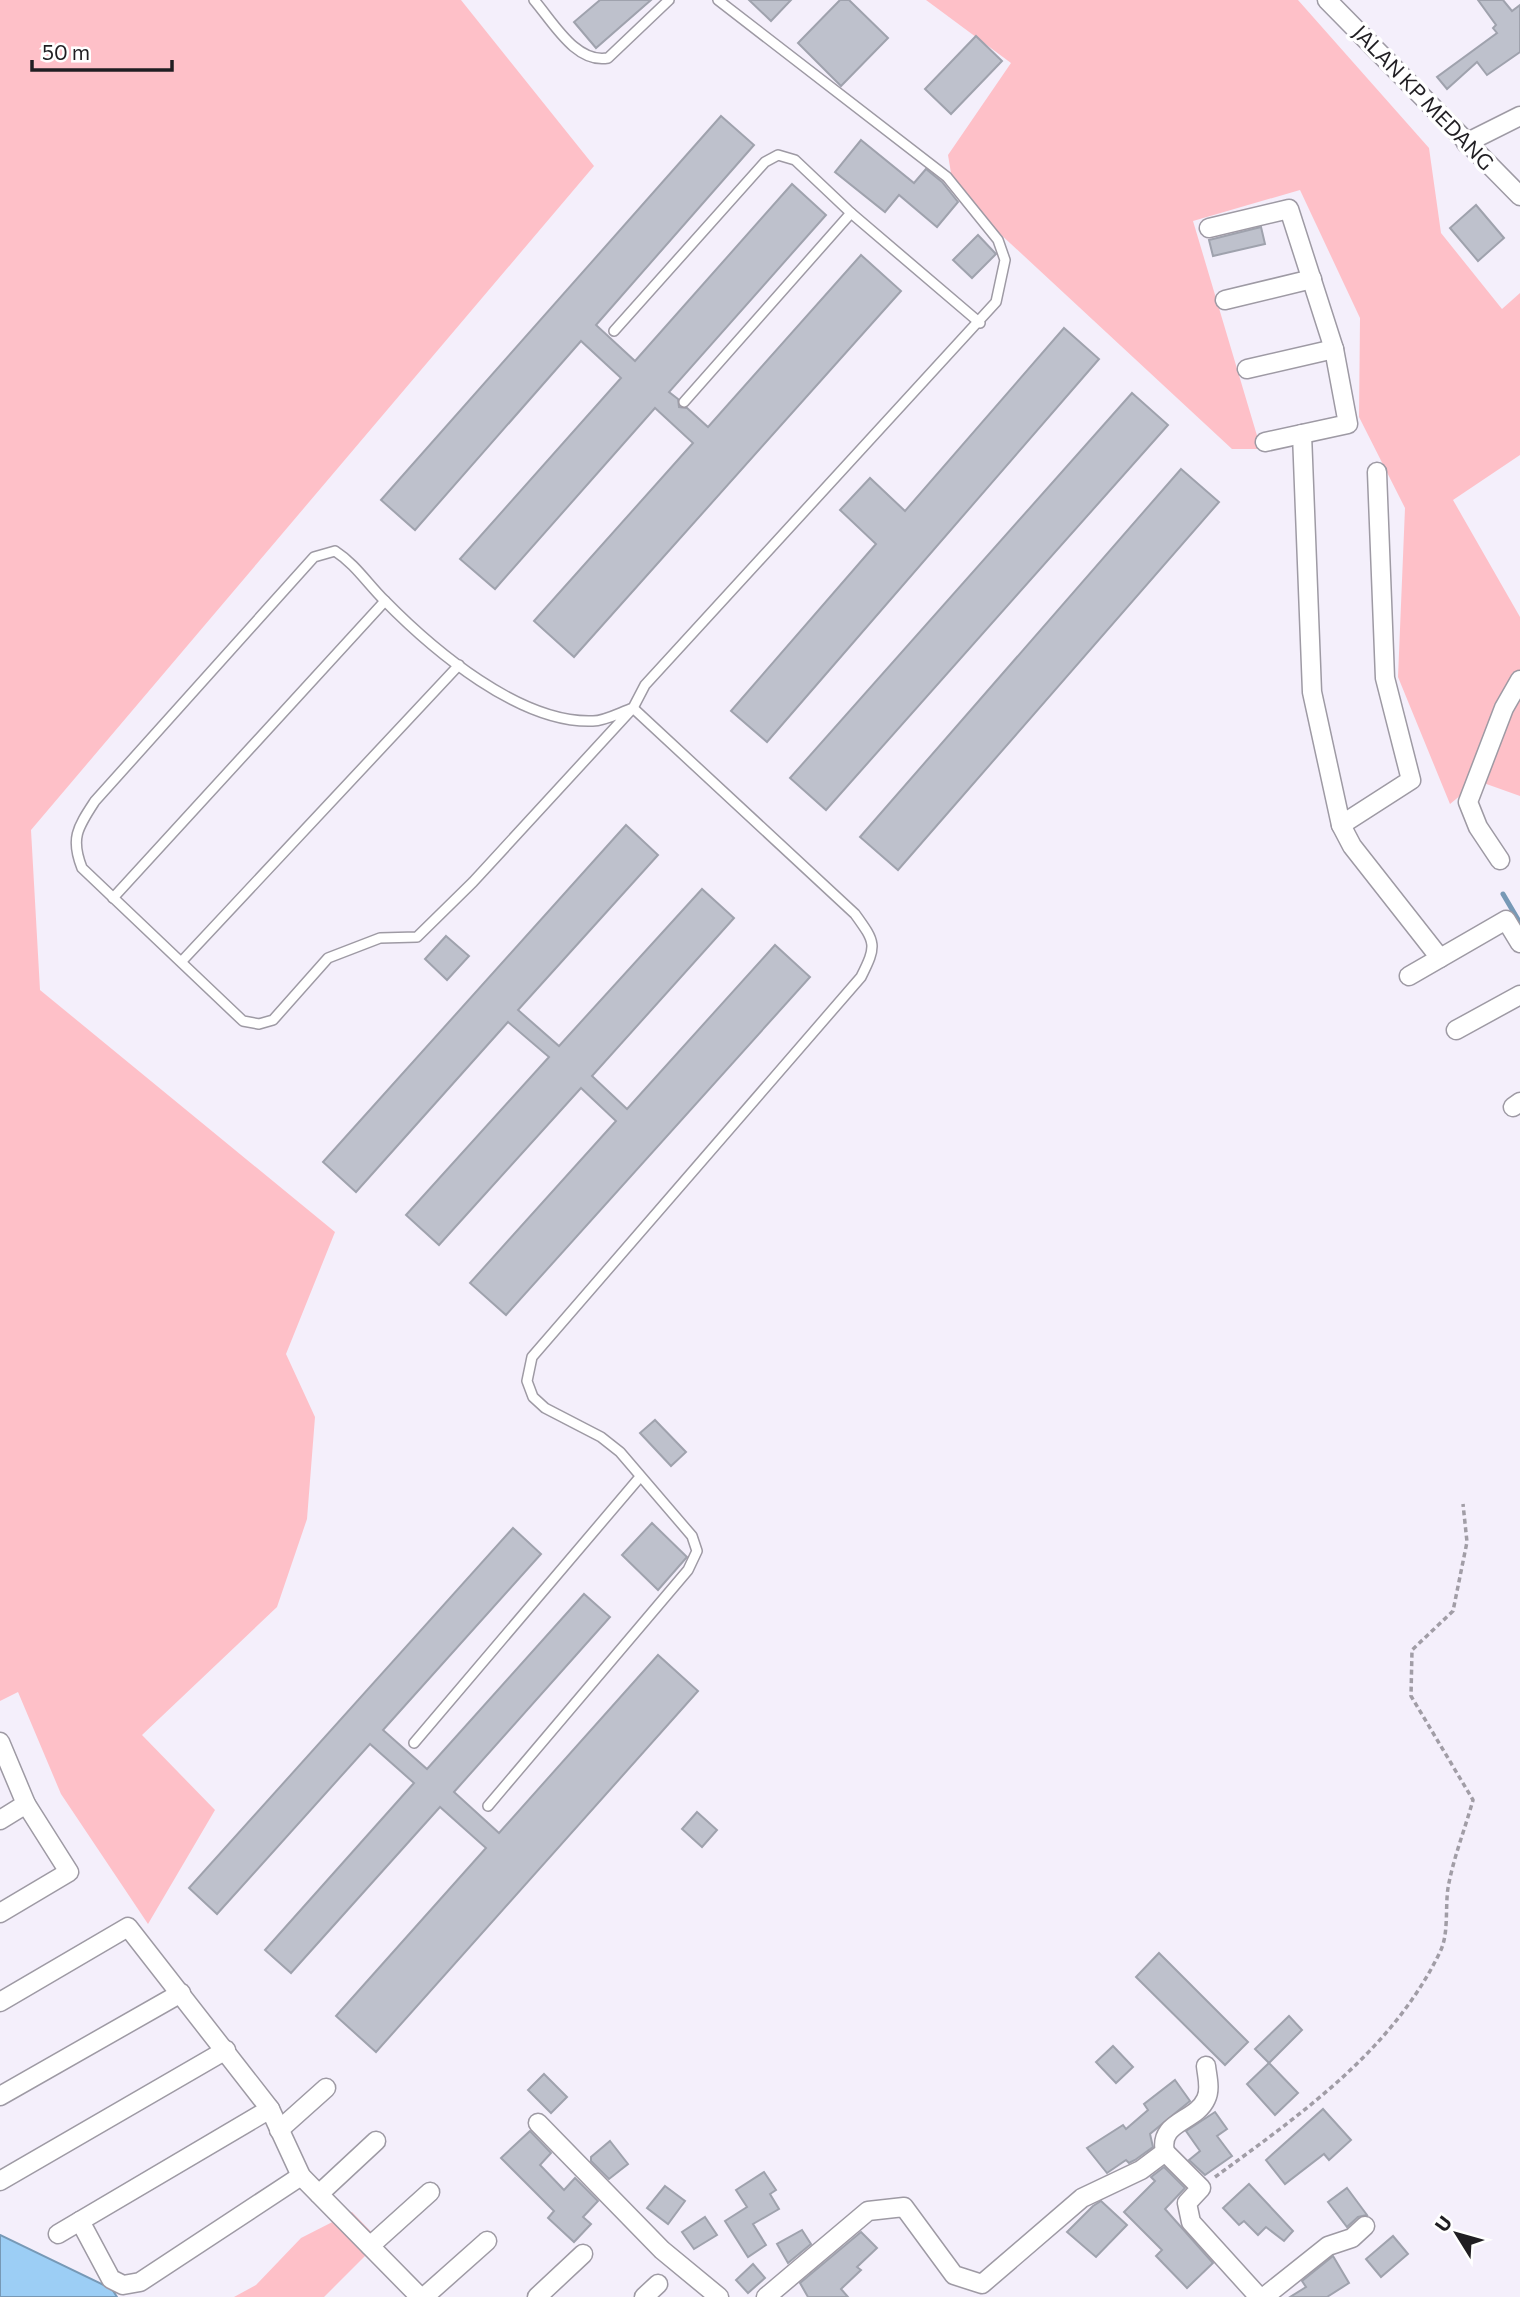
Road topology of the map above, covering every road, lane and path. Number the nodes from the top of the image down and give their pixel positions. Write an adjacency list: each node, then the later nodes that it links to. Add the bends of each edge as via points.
1 (534, 0): 2 (lane, via 581,54 595,60 608,58)
2 (669, 0)
3 (718, 0): 12 (lane, via 947,177 998,240 1005,260 996,302)
4 (1327, 0): 6 (street, JALAN KP MEDANG)
5 (1520, 116): 6 (street)
6 (1466, 143): 7 (street, JALAN KP MEDANG)
7 (1520, 196)
8 (851, 212): 12 (lane); 13 (lane, via 795,160 778,155 765,162); 16 (lane)
9 (1209, 228): 10 (street, via 1289,209)
10 (1312, 279): 11 (street); 14 (street)
11 (1225, 300)
12 (980, 323): 23 (lane, via 645,685)
13 (614, 331)
14 (1334, 349): 15 (street); 17 (street, via 1348,424)
15 (1247, 369)
16 (684, 402)
17 (1302, 434): 18 (street); 24 (street, via 1312,692)
18 (1265, 442)
19 (1377, 472): 24 (street, via 1385,678 1411,779)
20 (385, 601): 21 (lane); 26 (lane); 26 (lane, via 349,560 335,551 314,557 95,801 79,826 74,849 82,868)
21 (459, 665): 23 (lane, via 531,710 561,719 595,721); 29 (lane)
22 (1520, 680): 25 (street, via 1504,708 1468,802)
23 (633, 708): 29 (lane, via 417,937 380,938 328,958 273,1020 259,1024 243,1020); 33 (lane, via 855,914 872,938 871,957 861,977 532,1357 527,1381 533,1396 545,1408 601,1437)
24 (1341, 825): 28 (street, via 1352,846)
25 (1500, 860)
26 (113, 898): 29 (lane)
27 (1520, 943): 28 (street, via 1506,920)
28 (1440, 958): 30 (street)
29 (182, 961)
30 (1409, 975)
31 (1520, 995): 32 (street)
32 (1456, 1030)
33 (640, 1477): 36 (lane); 38 (lane, via 692,1536 697,1551 688,1570)
34 (1463, 1504): 54 (path, via 1467,1542 1453,1611 1412,1650 1411,1696 1473,1800 1448,1888 1442,1950 1364,2059 1316,2102)
35 (0, 1742): 37 (street)
36 (414, 1743)
37 (26, 1804): 39 (street); 40 (street, via 69,1872)
38 (488, 1806)
39 (0, 1820)
40 (0, 1913)
41 (181, 1993): 42 (street, via 128,1927); 43 (street); 46 (street)
42 (0, 2002)
43 (226, 2050): 47 (street); 53 (street)
44 (1206, 2066): 51 (street, via 1206,2102 1167,2131)
45 (326, 2088): 49 (street)
46 (0, 2096)
47 (270, 2109): 49 (street); 57 (street)
48 (538, 2123): 67 (street, via 662,2250)
49 (279, 2130): 52 (street)
50 (376, 2141): 56 (street)
51 (1165, 2152): 54 (street); 68 (street, via 1141,2170 1082,2198 982,2284 954,2275 904,2207 868,2211)
52 (301, 2176): 56 (street); 57 (street, via 139,2283 123,2285 111,2279)
53 (0, 2181)
54 (1200, 2188): 69 (street, via 1187,2203 1191,2222)
55 (430, 2192): 61 (street)
56 (319, 2194): 61 (street)
57 (80, 2221): 59 (street)
58 (1365, 2226): 69 (street, via 1352,2238 1328,2246)
59 (58, 2234)
60 (487, 2241): 64 (street)
61 (370, 2246): 64 (street)
62 (583, 2254): 65 (street)
63 (658, 2284): 66 (street)
64 (422, 2297)
65 (537, 2297)
66 (644, 2297)
67 (719, 2297)
68 (766, 2297)
69 (1261, 2297)

